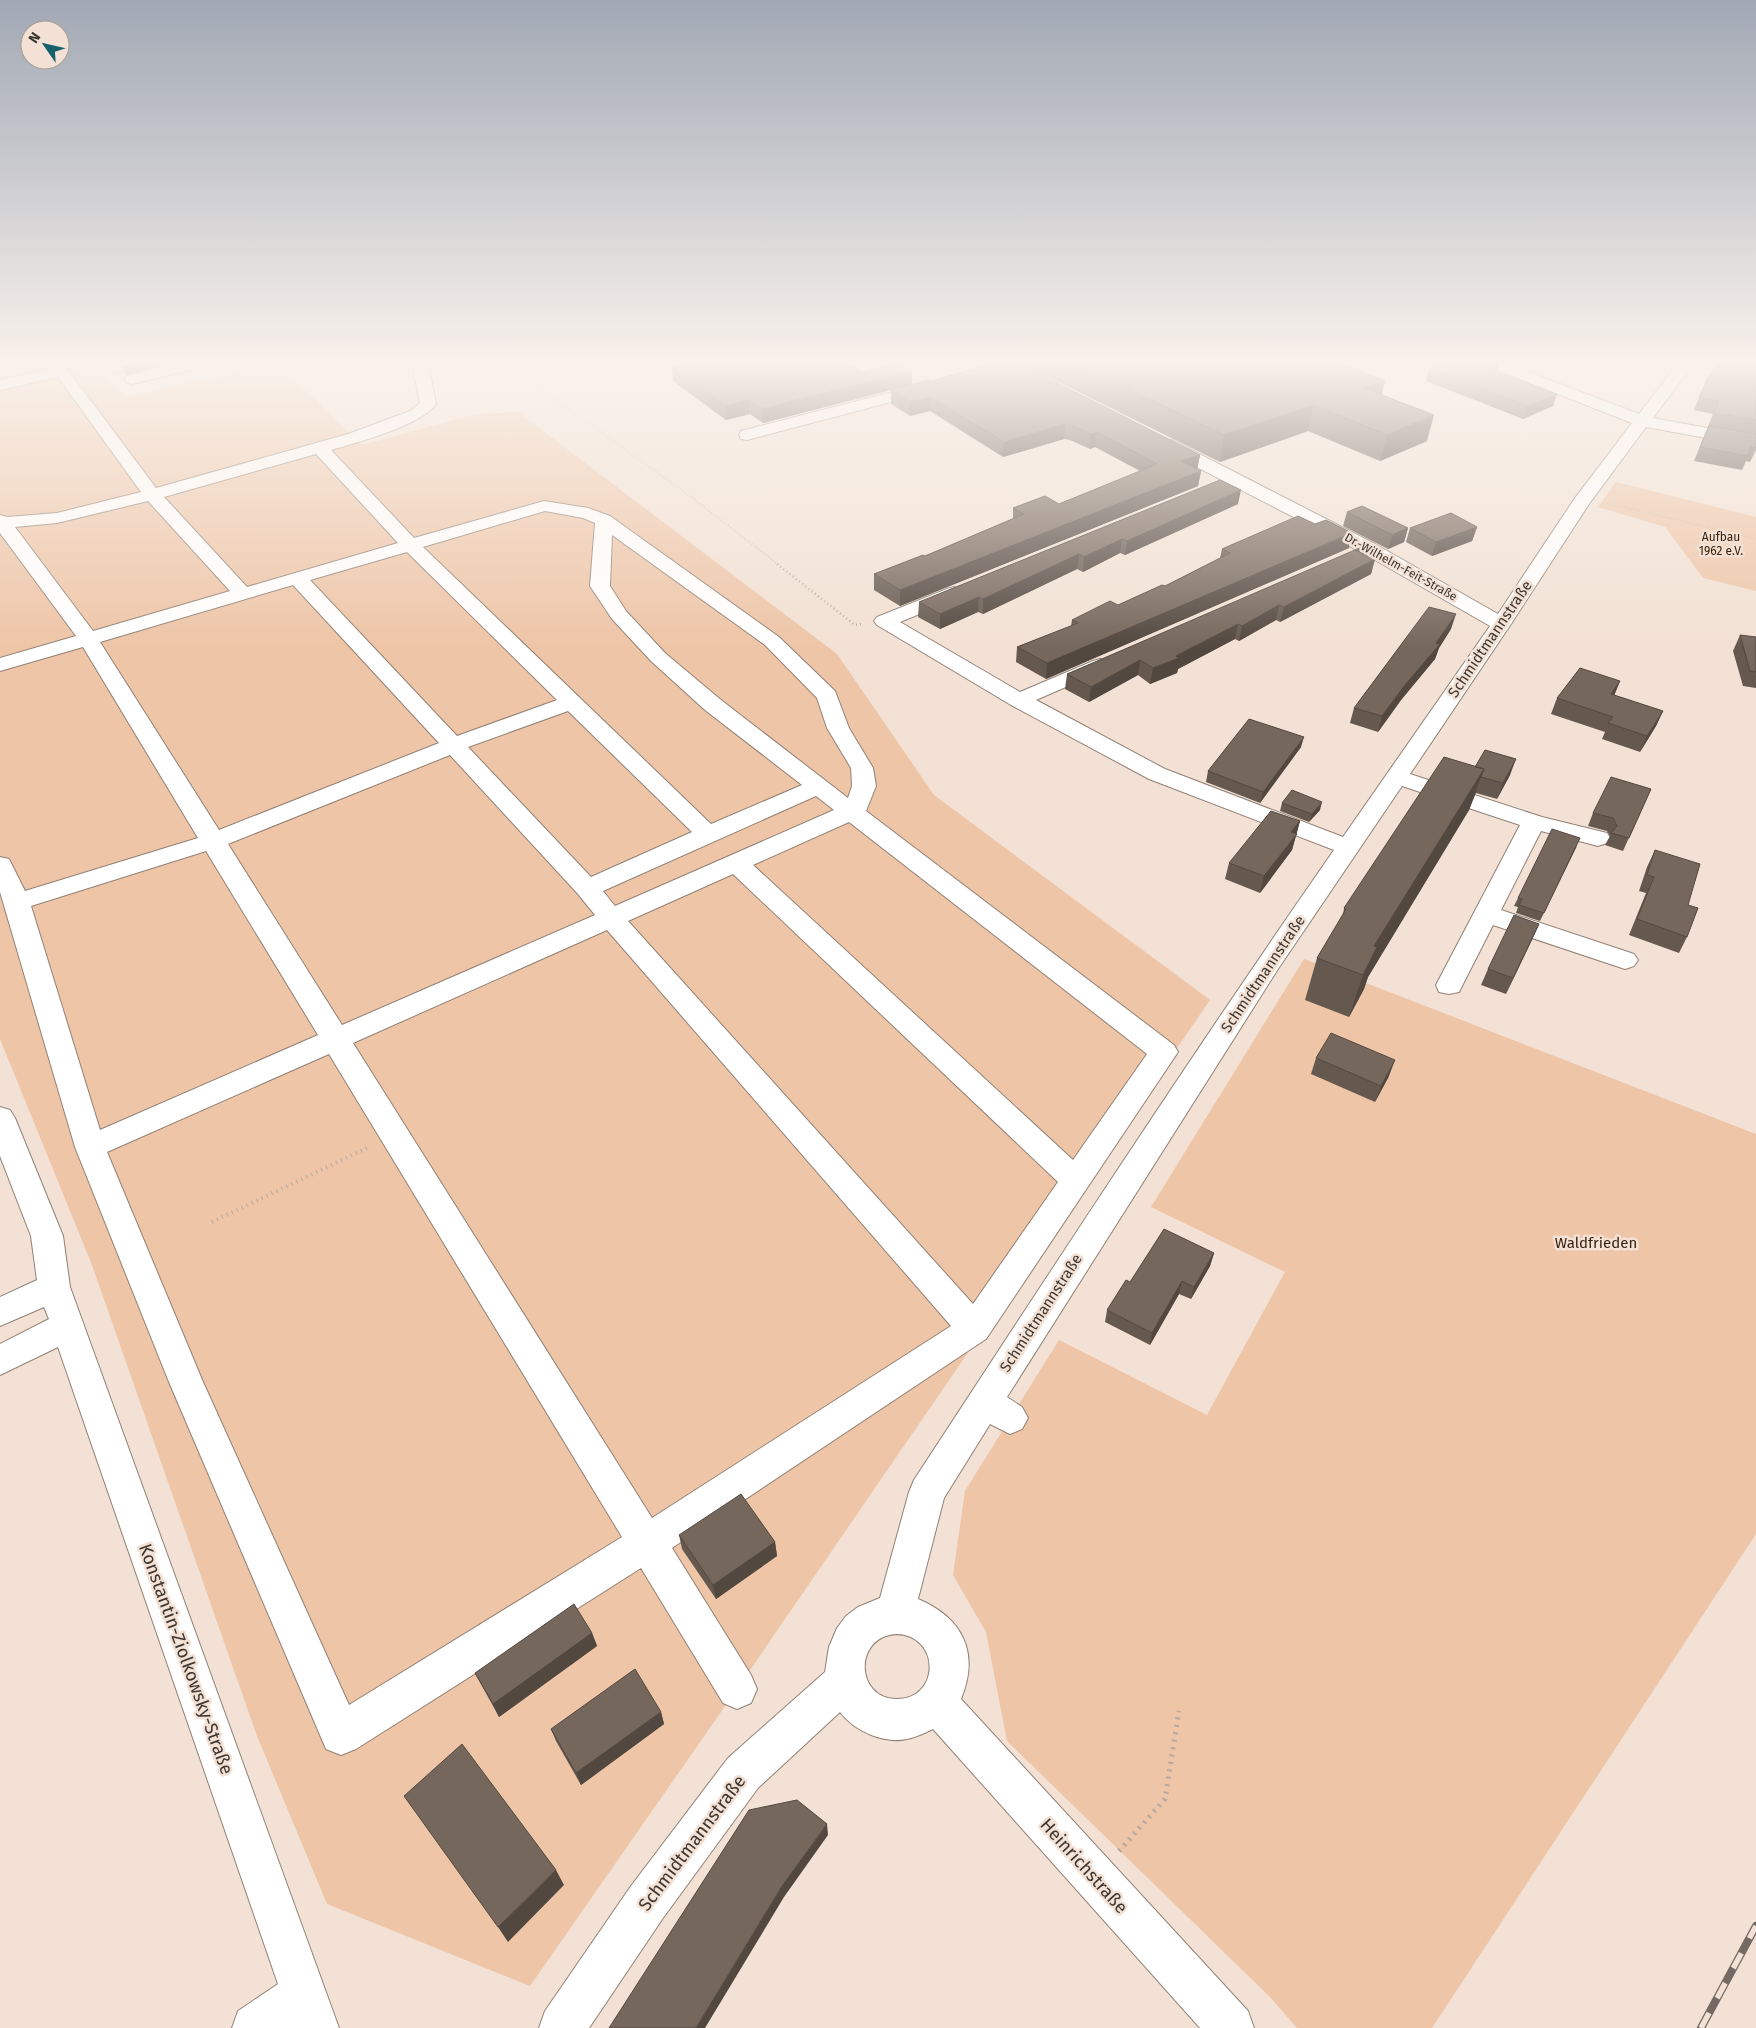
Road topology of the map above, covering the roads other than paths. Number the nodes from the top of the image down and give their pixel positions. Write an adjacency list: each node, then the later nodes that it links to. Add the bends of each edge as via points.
1 (125, 458): 8 (street)
2 (286, 458): 8 (street)
3 (329, 458): 11 (street)
4 (1193, 458): 6 (street, Dr.-Wilhelm-Feit-Straße)
5 (1614, 458): 15 (street, Schmidtmannstraße)
6 (1236, 479): 7 (street); 15 (street, Dr.-Wilhelm-Feit-Straße, via 1359,552)
7 (1217, 487)
8 (152, 495): 10 (street, via 56,518); 14 (street)
9 (604, 520): 11 (street, via 588,513 544,506); 23 (street, via 600,586 619,615 658,657 713,705); 24 (street, via 772,641 826,696 838,728 862,768 864,786 857,808)
10 (1, 521): 16 (street)
11 (410, 545): 12 (street); 20 (street)
12 (297, 578): 14 (street); 21 (street)
13 (967, 588): 19 (street, via 884,621)
14 (243, 594): 16 (street)
15 (1501, 624): 22 (street, Schmidtmannstraße)
16 (88, 639): 18 (street); 28 (street)
17 (1118, 657): 19 (street)
18 (0, 665)
19 (1019, 700): 29 (street, via 1157,774)
20 (572, 702): 21 (street); 26 (street)
21 (454, 745): 28 (street); 32 (street)
22 (1396, 777): 25 (street); 29 (street, Schmidtmannstraße)
23 (820, 786): 24 (street); 26 (street)
24 (851, 811): 30 (street); 41 (street, via 1164,1052)
25 (1534, 822): 27 (street); 34 (street)
26 (708, 834): 32 (street)
27 (1598, 838)
28 (214, 841): 33 (street); 38 (street)
29 (1348, 846): 48 (street, Schmidtmannstraße, via 1269,963 997,1410 927,1492)
30 (736, 862): 35 (street); 41 (street)
31 (0, 865): 33 (street)
32 (587, 888): 35 (street)
33 (17, 902): 40 (street)
34 (1486, 914): 36 (street); 37 (street)
35 (610, 917): 38 (street); 45 (street)
36 (1626, 960)
37 (1449, 985)
38 (335, 1039): 40 (street); 47 (street)
39 (0, 1118): 42 (street, Konstantin-Ziolkowsky-Straße, via 47,1236)
40 (90, 1147): 47 (street, via 186,1382 341,1734)
41 (1076, 1181): 45 (street)
42 (54, 1287): 43 (street); 44 (street, Konstantin-Ziolkowsky-Straße)
43 (0, 1312)
44 (68, 1326): 46 (street); 52 (street, Konstantin-Ziolkowsky-Straße)
45 (974, 1329): 47 (street)
46 (0, 1360)
47 (647, 1543): 50 (street)
48 (895, 1613): 49 (street, via 877,1618 858,1631 848,1647 845,1660); 51 (street, via 917,1618 932,1627 947,1651 950,1666 947,1685)
49 (847, 1679): 51 (street, via 854,1697 874,1716 905,1721 922,1715); 54 (street, Schmidtmannstraße, via 743,1773 647,1902)
50 (737, 1689)
51 (937, 1703): 55 (street, Heinrichstraße)
52 (311, 2010): 53 (street, Konstantin-Ziolkowsky-Straße)
53 (255, 2028)
54 (562, 2028)
55 (1231, 2028)

